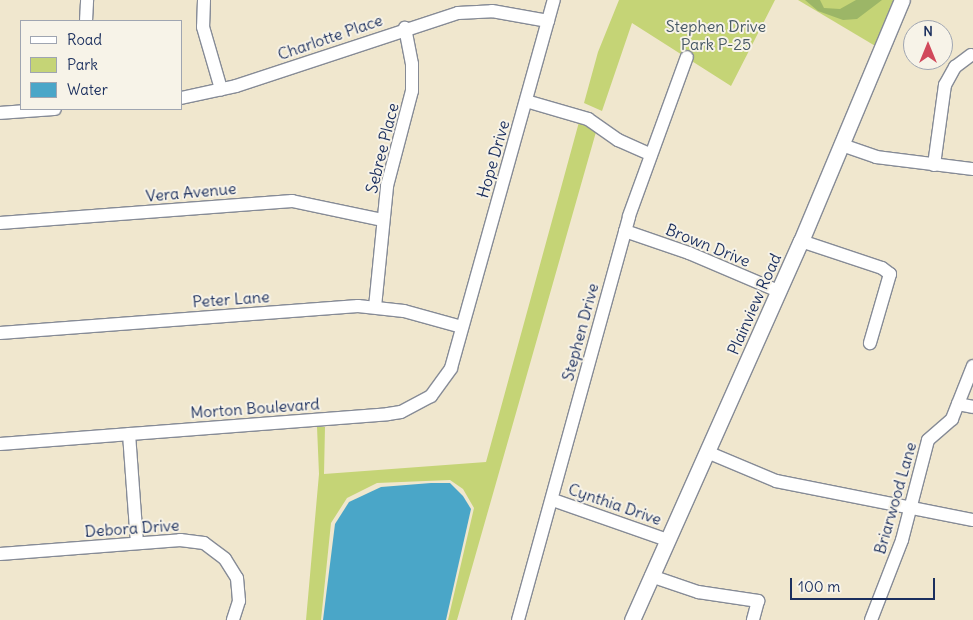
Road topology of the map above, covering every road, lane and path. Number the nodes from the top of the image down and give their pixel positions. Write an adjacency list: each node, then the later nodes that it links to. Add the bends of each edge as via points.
1 (87, 0): 5 (street)
2 (204, 0): 10 (street, via 203,27)
3 (554, 0): 6 (street, Hope Drive)
4 (902, 0): 15 (main road, Plainview Road)
5 (86, 20)
6 (548, 21): 7 (street, Charlotte Place, via 510,13 474,11); 12 (street, Hope Drive)
7 (405, 28): 10 (street, Charlotte Place); 19 (street, Sebree Place, via 412,64 412,91 387,186)
8 (971, 55): 17 (street, via 955,67 945,85)
9 (687, 57): 16 (street, Stephen Drive)
10 (221, 89): 11 (street, Charlotte Place)
11 (182, 98)
12 (526, 101): 16 (street, via 588,119 618,140); 25 (street, Hope Drive)
13 (41, 110): 14 (street)
14 (0, 113)
15 (842, 145): 17 (street, via 876,157); 22 (main road, Plainview Road)
16 (651, 155): 21 (street, Stephen Drive)
17 (934, 165): 18 (street)
18 (973, 169)
19 (382, 220): 20 (street, Vera Avenue, via 292,201); 24 (street, Sebree Place)
20 (0, 223)
21 (625, 231): 23 (street, Brown Drive, via 689,253); 34 (street, Stephen Drive)
22 (800, 241): 23 (main road, Plainview Road); 27 (street, via 882,268 890,274)
23 (778, 291): 33 (main road, Plainview Road)
24 (376, 307): 25 (street, Peter Lane); 26 (street, Peter Lane)
25 (462, 327): 31 (street, Morton Boulevard, via 451,368 442,382 421,403 401,412)
26 (0, 333)
27 (870, 343)
28 (973, 366): 29 (street, Briarwood Lane)
29 (958, 404): 30 (street); 35 (street, Briarwood Lane, via 952,419 928,440)
30 (973, 407)
31 (129, 434): 32 (street, Morton Boulevard); 38 (street)
32 (0, 444)
33 (706, 452): 35 (street, via 776,481); 37 (main road, Plainview Road)
34 (553, 500): 37 (street, Cynthia Drive); 42 (street, Stephen Drive)
35 (909, 508): 36 (street); 45 (street, Briarwood Lane, via 902,540)
36 (973, 520)
37 (667, 540): 40 (main road, Plainview Road)
38 (137, 544): 39 (street, Debora Drive); 41 (street, Debora Drive, via 192,541 215,550 237,578 239,601)
39 (0, 554)
40 (651, 576): 43 (main road, Plainview Road); 44 (street, via 698,592 758,601)
41 (233, 620)
42 (518, 620)
43 (632, 620)
44 (753, 620)
45 (871, 620)

